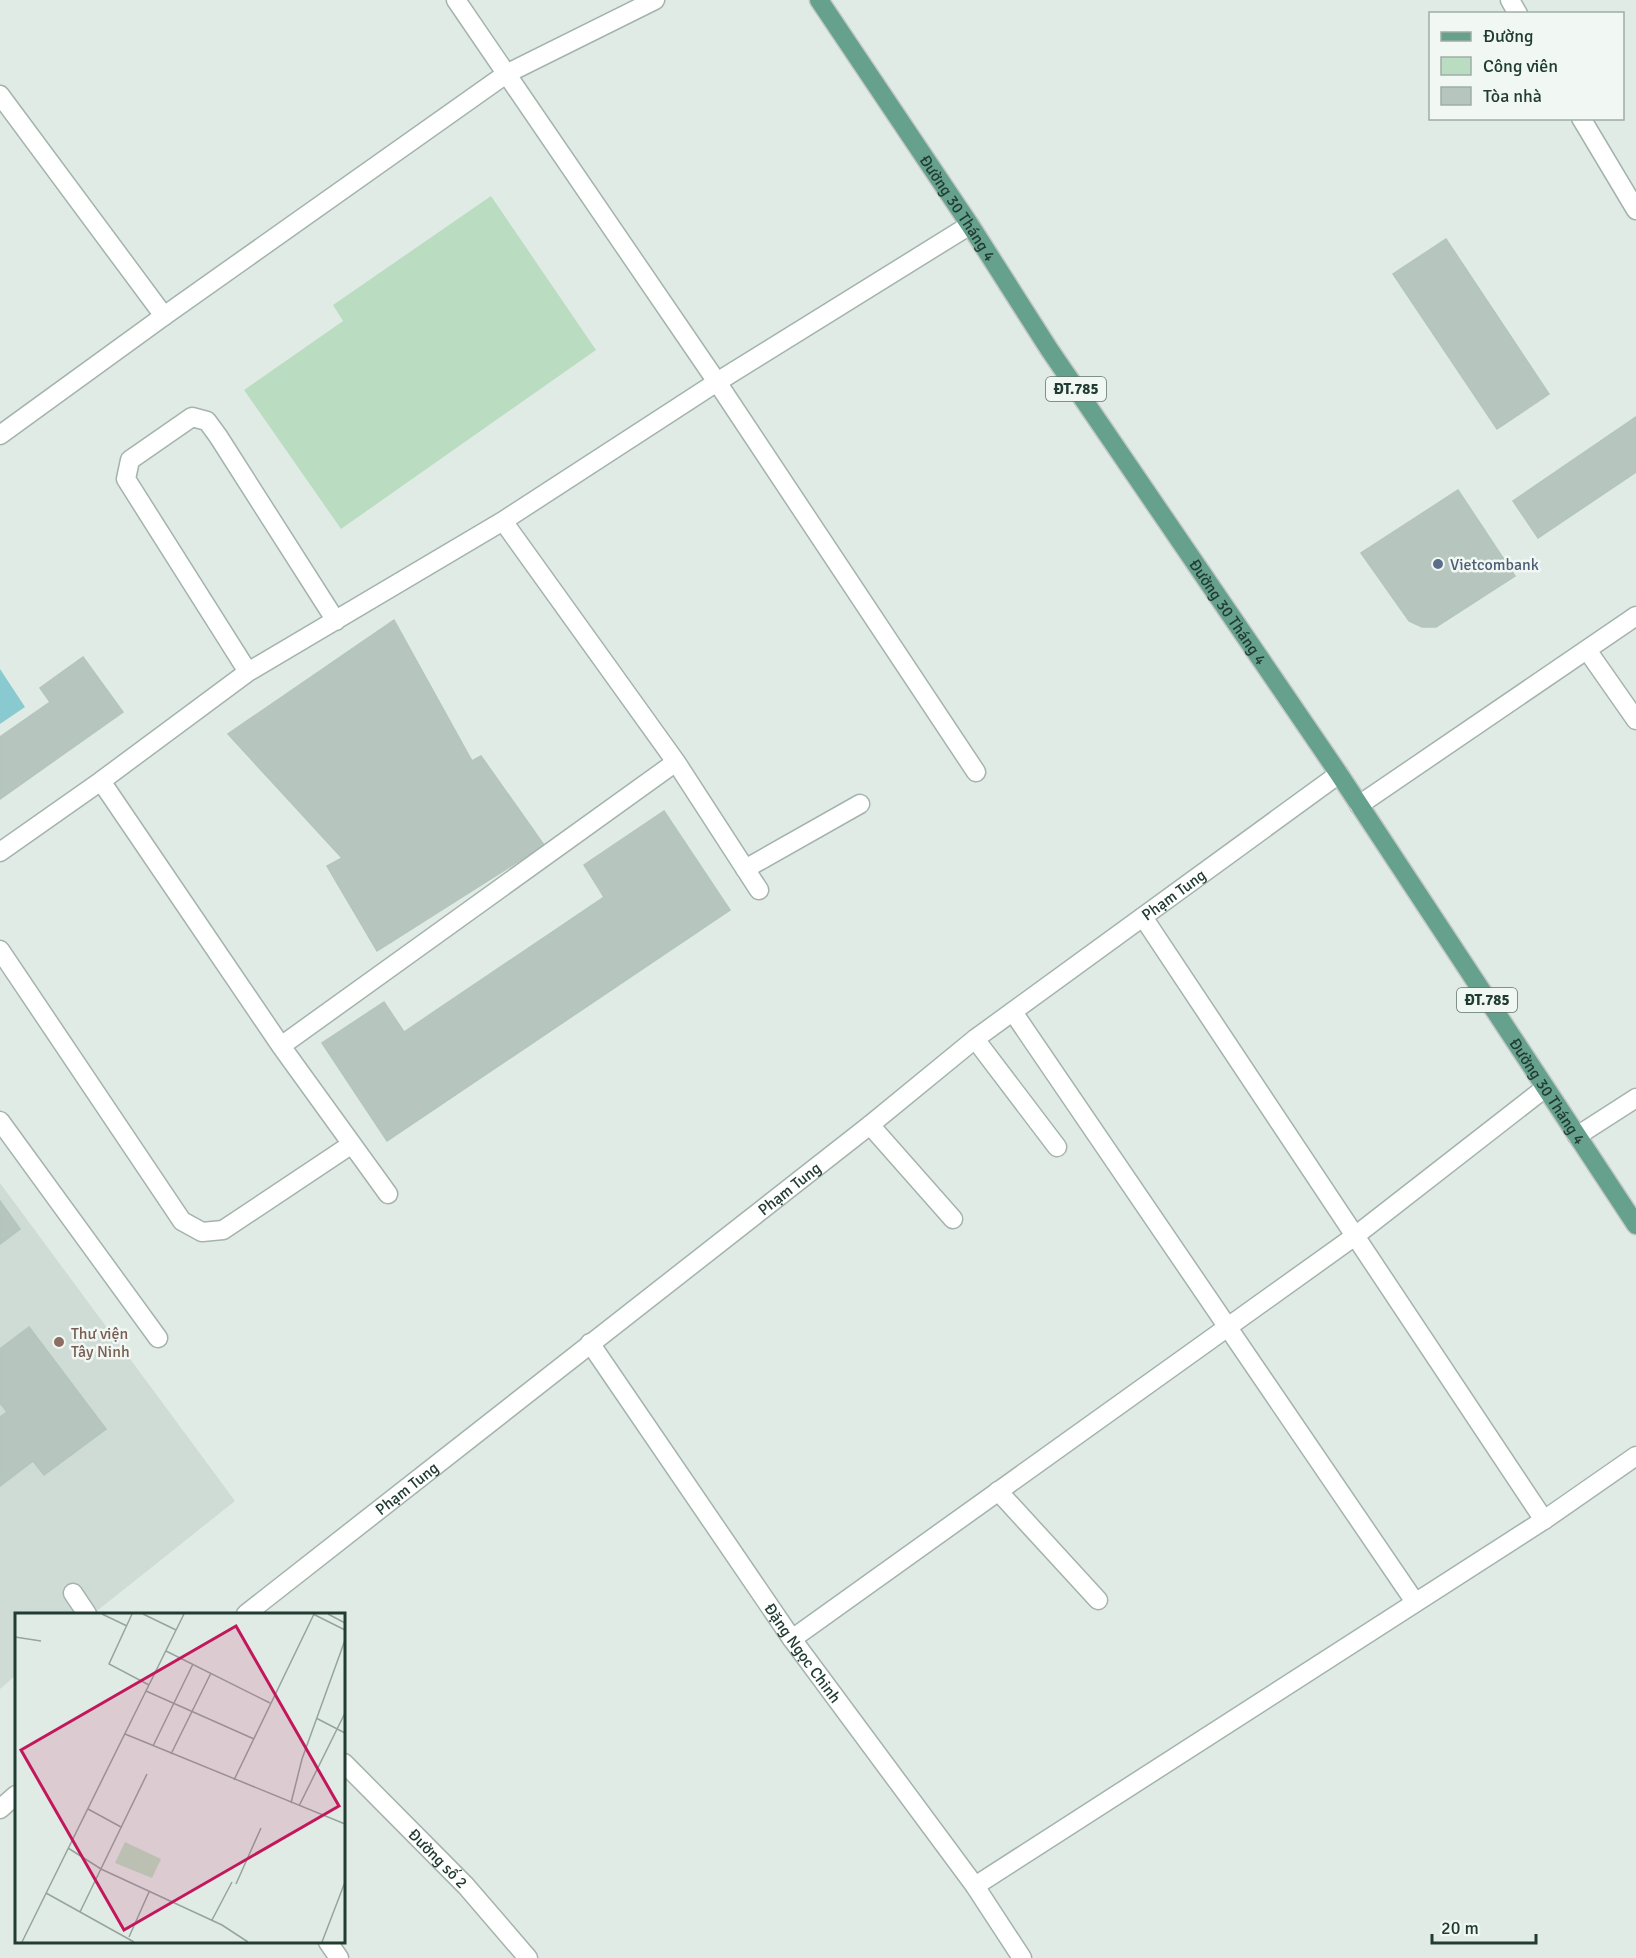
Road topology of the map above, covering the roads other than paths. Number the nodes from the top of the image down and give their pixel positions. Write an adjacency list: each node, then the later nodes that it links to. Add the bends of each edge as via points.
1 (456, 0): 4 (street)
2 (655, 0): 4 (street)
3 (819, 0): 8 (main road, Đường 30 Tháng 4 / ĐT.785)
4 (506, 74): 9 (street); 10 (street)
5 (0, 95): 9 (street)
6 (1582, 120): 7 (street)
7 (1636, 210)
8 (970, 225): 10 (street); 20 (main road, Đường 30 Tháng 4 / ĐT.785, via 1049,349)
9 (164, 316): 11 (street)
10 (717, 382): 12 (street); 19 (street)
11 (0, 435)
12 (503, 521): 14 (street); 18 (street)
13 (1636, 616): 15 (street)
14 (336, 621): 16 (street); 16 (street, via 218,436 207,422 192,417 130,460 126,479)
15 (1587, 650): 17 (street); 23 (street)
16 (248, 672): 21 (street)
17 (1636, 720)
18 (676, 762): 25 (street); 31 (street)
19 (976, 772)
20 (1339, 774): 23 (main road, Đường 30 Tháng 4 / ĐT.785); 27 (street, Phạm Tung)
21 (101, 781): 24 (street); 31 (street)
22 (860, 804): 25 (street)
23 (1359, 805): 32 (main road, Đường 30 Tháng 4 / ĐT.785)
24 (0, 852)
25 (745, 869): 26 (street)
26 (759, 891)
27 (1143, 917): 29 (street, Phạm Tung); 42 (street)
28 (0, 950): 37 (street, via 182,1221 202,1232 223,1230)
29 (1013, 1012): 30 (street, Phạm Tung); 43 (street)
30 (975, 1039): 35 (street, Phạm Tung); 38 (street)
31 (281, 1046): 37 (street)
32 (1545, 1088): 36 (main road, Đường 30 Tháng 4 / ĐT.785); 42 (street)
33 (1636, 1098): 36 (street)
34 (0, 1122): 44 (street)
35 (870, 1125): 40 (street); 45 (street, Phạm Tung)
36 (1577, 1136): 41 (main road, Đường 30 Tháng 4 / ĐT.785)
37 (352, 1144): 39 (street)
38 (1057, 1147)
39 (388, 1194)
40 (953, 1219)
41 (1636, 1225)
42 (1355, 1236): 43 (street); 48 (street)
43 (1228, 1326): 47 (street); 51 (street)
44 (158, 1338)
45 (591, 1343): 53 (street, Phạm Tung); 54 (street, Đặng Ngọc Chinh)
46 (1636, 1456): 48 (street)
47 (998, 1491): 50 (street); 54 (street)
48 (1544, 1520): 51 (street)
49 (73, 1593): 52 (street)
50 (1098, 1600)
51 (1415, 1602): 58 (street)
52 (86, 1613)
53 (247, 1613)
54 (792, 1639): 58 (street, Đặng Ngọc Chinh)
55 (345, 1764): 61 (street, Đường số 2, via 466,1886)
56 (15, 1796): 57 (street)
57 (0, 1809)
58 (975, 1886): 62 (street, Đặng Ngọc Chinh)
59 (329, 1943): 60 (street)
60 (339, 1958)
61 (528, 1958)
62 (1022, 1958)

